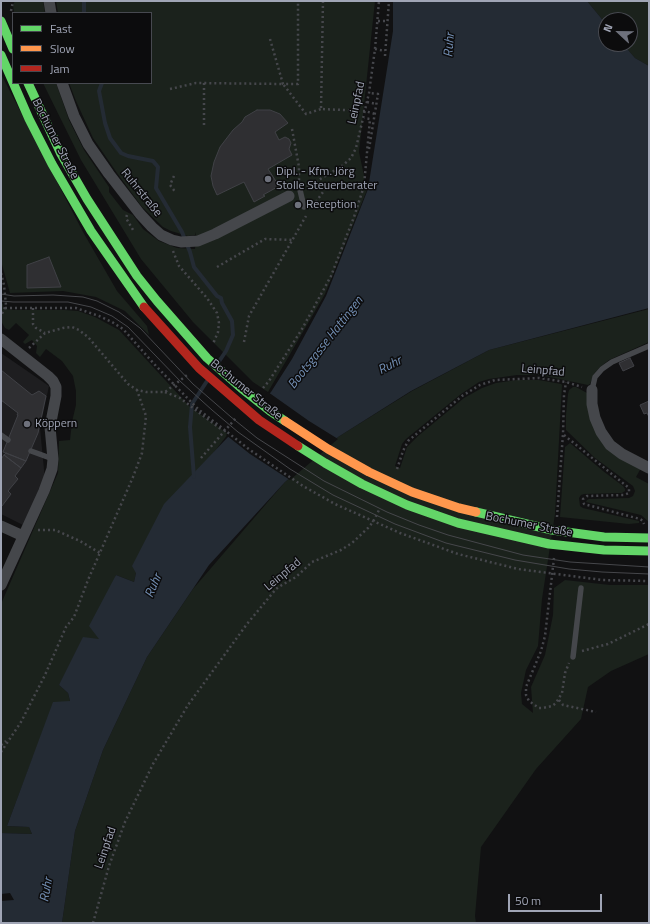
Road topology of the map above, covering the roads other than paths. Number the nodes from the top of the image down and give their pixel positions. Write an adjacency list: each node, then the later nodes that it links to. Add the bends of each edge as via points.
1 (49, 1): 2 (street)
2 (51, 12)
3 (1, 21): 4 (main road)
4 (12, 47)
5 (1, 55): 6 (main road, Bochumer Straße)
6 (12, 80)
7 (14, 84): 24 (main road, Bochumer Straße, via 29,119 77,209 127,284 150,315 199,368 259,420 362,484 407,505 458,523 525,539 572,546)
8 (28, 84): 23 (main road, Bochumer Straße, via 61,154 114,243 157,301 188,337 225,375 270,411 322,446 369,472 412,492 459,508 530,526 573,533)
9 (62, 84): 11 (street, Ruhrstraße, via 88,144 122,191 152,228 161,235 172,240 198,241)
10 (300, 190): 12 (lane)
11 (289, 196)
12 (304, 207)
13 (1, 339): 19 (street, via 48,376 56,387 50,427)
14 (649, 346): 15 (lane, via 602,369 595,377)
15 (592, 390): 20 (street, via 595,418 610,445)
16 (1, 435): 17 (lane)
17 (8, 440)
18 (30, 451): 19 (lane)
19 (53, 459): 22 (street, via 48,480)
20 (649, 468)
21 (1, 526): 22 (street)
22 (24, 533): 25 (street)
23 (649, 538)
24 (649, 551)
25 (1, 585)
26 (581, 588): 27 (lane)
27 (573, 657)

